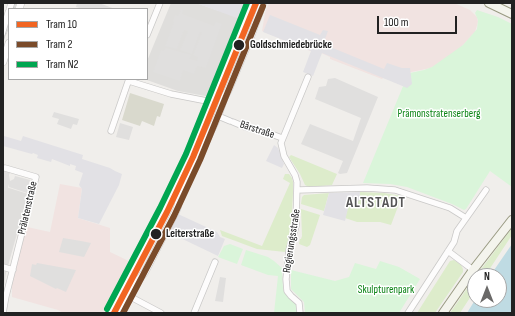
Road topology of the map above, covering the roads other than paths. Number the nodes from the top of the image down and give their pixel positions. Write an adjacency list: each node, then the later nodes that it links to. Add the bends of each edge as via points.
1 (160, 3): 8 (street)
2 (251, 3): 13 (street)
3 (263, 3): 14 (street)
4 (489, 3): 5 (main road)
5 (512, 14)
6 (8, 15): 7 (street)
7 (3, 32)
8 (148, 33)
9 (8, 46): 10 (street)
10 (3, 62)
11 (308, 77): 16 (street)
12 (129, 80): 13 (street, via 171,94); 15 (street)
13 (212, 102): 31 (street, via 198,138 190,150 154,230)
14 (218, 116): 16 (street, Bärstraße); 29 (street, via 168,228)
15 (112, 131)
16 (282, 138): 18 (street, Regierungsstraße, via 282,152 296,176)
17 (6, 168): 27 (street, Prälatenstraße, via 36,177)
18 (298, 190): 20 (street, via 395,190 450,208); 35 (street, Regierungsstraße, via 296,226 289,250 286,279 287,291 299,302)
19 (486, 190): 20 (street)
20 (466, 218): 22 (street)
21 (512, 220): 26 (main road)
22 (448, 251): 25 (street); 36 (street)
23 (215, 262): 34 (street)
24 (3, 267): 27 (street)
25 (470, 268)
26 (475, 268)
27 (13, 270): 30 (street)
28 (467, 279): 37 (main road)
29 (129, 296): 32 (street); 33 (street)
30 (3, 313)
31 (110, 313)
32 (120, 313)
33 (161, 313)
34 (194, 313)
35 (300, 313)
36 (408, 313)
37 (443, 313)

